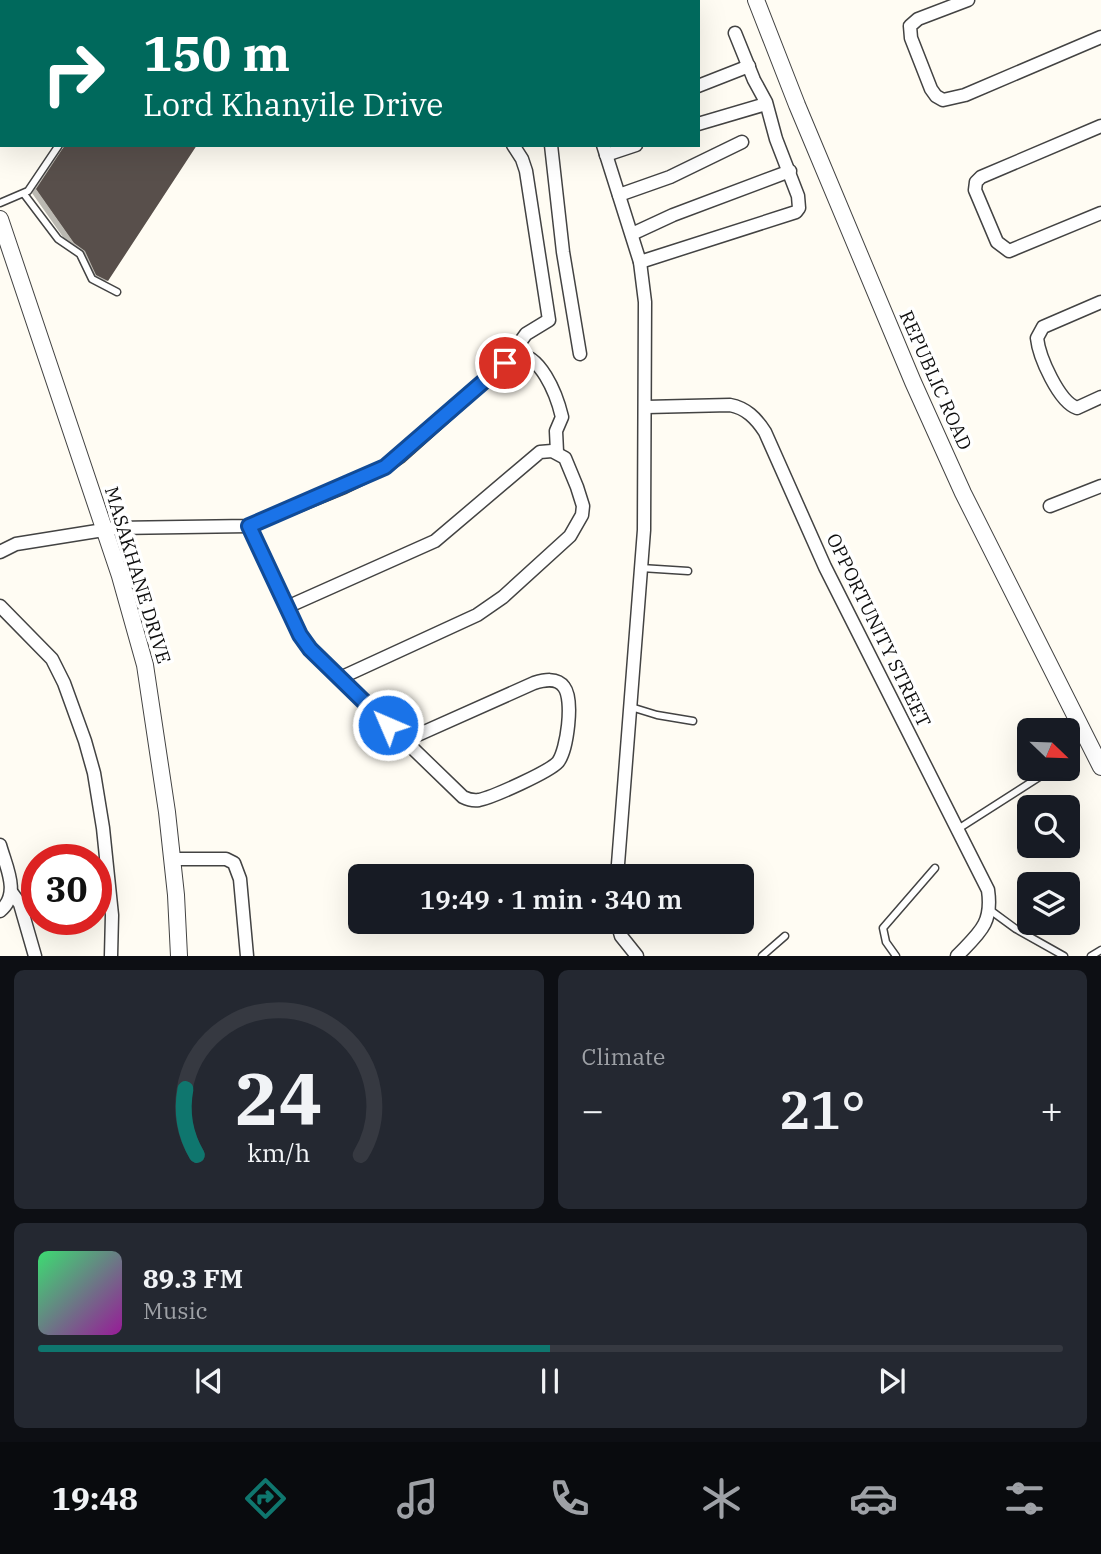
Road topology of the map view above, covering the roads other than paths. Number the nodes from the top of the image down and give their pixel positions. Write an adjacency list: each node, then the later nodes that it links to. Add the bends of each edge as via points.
1 (756, 0): 44 (street, REPUBLIC ROAD, via 913,382 963,493)
2 (968, 0): 4 (street, via 910,26 931,89 943,100 965,95)
3 (736, 33): 5 (street)
4 (1101, 37)
5 (749, 66): 6 (street); 7 (street)
6 (700, 85)
7 (766, 104): 8 (street); 16 (street)
8 (700, 123)
9 (1101, 126): 20 (street, via 981,177 975,190 991,232 1009,251)
10 (742, 142): 18 (street, via 670,177)
11 (58, 147): 17 (lane)
12 (514, 147): 27 (street, via 526,172 549,318 526,334)
13 (551, 147): 26 (street)
14 (623, 147): 15 (street)
15 (604, 150): 18 (street)
16 (790, 171): 22 (street); 23 (street, via 798,196 796,212)
17 (24, 194): 19 (lane); 24 (lane, via 58,239 80,254 92,279)
18 (619, 195): 22 (street)
19 (0, 203)
20 (1101, 213)
21 (0, 219): 34 (street, MASAKHANE DRIVE)
22 (632, 234): 23 (street)
23 (640, 262): 29 (street)
24 (117, 292)
25 (1101, 302): 28 (street, via 1043,327 1037,338 1046,366 1067,403 1077,408)
26 (580, 354)
27 (512, 355): 30 (street, via 530,359 551,383 562,417 556,431); 33 (street, via 385,467)
28 (1101, 397)
29 (646, 407): 36 (street); 46 (street, OPPORTUNITY STREET, via 730,405 759,422 825,567)
30 (557, 452): 39 (street, via 547,450 535,456 435,541); 40 (street, via 569,465 583,506 582,519 570,536 477,615)
31 (1101, 486): 32 (street)
32 (1050, 506)
33 (249, 526): 34 (street); 39 (street)
34 (104, 530): 35 (street, via 16,544); 48 (street, MASAKHANE DRIVE, via 145,665)
35 (0, 552)
36 (642, 568): 37 (lane); 41 (street)
37 (688, 571)
38 (0, 606): 58 (street, via 52,659 83,733 103,828)
39 (287, 607): 40 (street, via 304,641)
40 (340, 678): 43 (street)
41 (631, 707): 42 (lane); 49 (street)
42 (693, 721)
43 (404, 741): 43 (street, via 463,797 480,800 547,770 559,760 569,712 566,691 552,680 534,683)
44 (1101, 767)
45 (1033, 781): 46 (lane)
46 (958, 829): 52 (street, OPPORTUNITY STREET, via 988,890)
47 (0, 845): 51 (street)
48 (172, 859): 59 (street, MASAKHANE DRIVE); 60 (street, via 234,863 240,879)
49 (618, 864)
50 (935, 868): 63 (lane, via 883,928)
51 (12, 893): 53 (street); 57 (street, via 20,904)
52 (990, 910): 64 (street, via 986,923); 65 (lane)
53 (0, 911)
54 (620, 934): 61 (street)
55 (785, 936): 62 (lane)
56 (1101, 950): 66 (lane)
57 (35, 956)
58 (111, 956)
59 (179, 956)
60 (247, 956)
61 (637, 956)
62 (762, 956)
63 (896, 956)
64 (957, 956)
65 (1064, 956)
66 (1091, 956)

